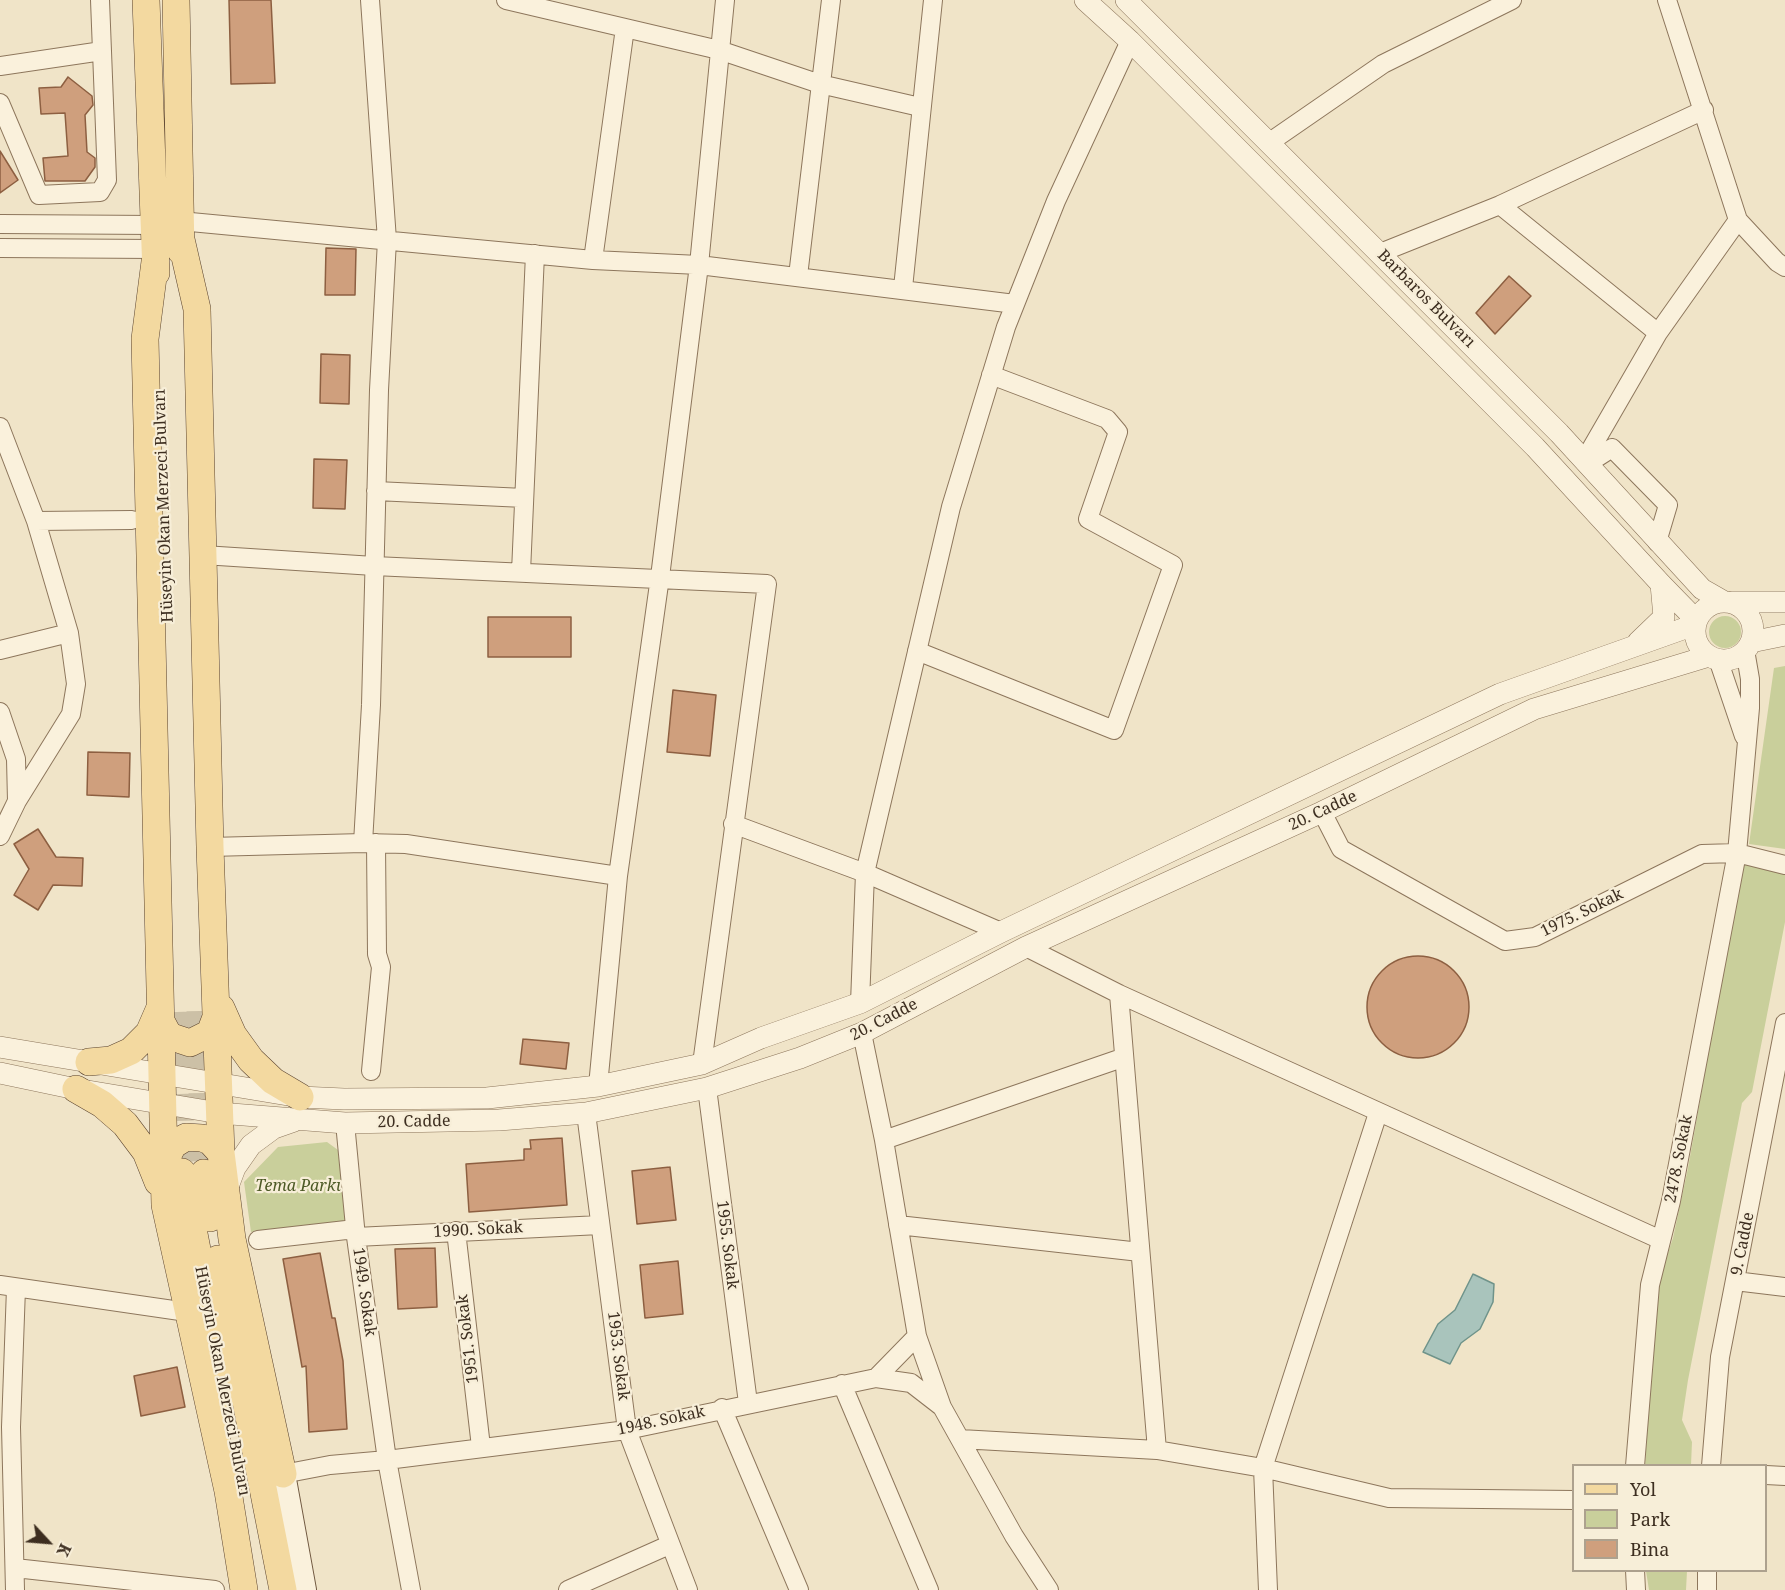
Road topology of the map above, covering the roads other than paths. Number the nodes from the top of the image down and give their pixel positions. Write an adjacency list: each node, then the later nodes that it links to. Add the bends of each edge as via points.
1 (100, 0): 16 (street)
2 (146, 0): 26 (main road, Hüseyin Okan Merzeci Bulvarı)
3 (176, 0): 26 (main road, Hüseyin Okan Merzeci Bulvarı)
4 (370, 0): 27 (street)
5 (506, 0): 13 (street)
6 (725, 0): 15 (street)
7 (831, 0): 18 (street)
8 (933, 0): 20 (street)
9 (1085, 0): 14 (street, Barbaros Bulvarı)
10 (1512, 0): 22 (street, via 1383,64)
11 (1667, 0): 21 (street)
12 (1135, 3): 22 (street, Barbaros Bulvarı)
13 (625, 28): 15 (street); 31 (street)
14 (1130, 41): 36 (street, via 1056,201); 50 (street, Barbaros Bulvarı, via 1535,447)
15 (719, 50): 18 (street); 32 (street)
16 (102, 51): 17 (street); 19 (street, via 107,180 100,192 39,195)
17 (1, 61)
18 (820, 84): 20 (street); 34 (street)
19 (0, 103)
20 (920, 107): 35 (street)
21 (1704, 110): 23 (street); 24 (street)
22 (1270, 142): 29 (street, Barbaros Bulvarı)
23 (1500, 205): 29 (street); 37 (street)
24 (1738, 220): 33 (street); 37 (street)
25 (0, 224): 26 (street)
26 (165, 237): 27 (street); 28 (street); 46 (main road, via 197,309); 77 (main road, Hüseyin Okan Merzeci Bulvarı, via 188,673); 77 (main road, via 145,339 147,520)
27 (387, 240): 30 (street); 41 (street)
28 (0, 248)
29 (1380, 253): 40 (street, Barbaros Bulvarı)
30 (535, 254): 31 (street); 42 (street)
31 (594, 260): 32 (street)
32 (699, 265): 34 (street); 49 (street)
33 (1785, 267)
34 (798, 276): 35 (street)
35 (903, 288): 36 (street)
36 (1015, 304): 38 (street)
37 (1658, 333): 40 (street)
38 (991, 375): 59 (street, via 951,507); 59 (street, via 1107,419 1118,432 1088,519 1173,565 1114,730)
39 (1, 433): 43 (street)
40 (1586, 463): 45 (street, Barbaros Bulvarı); 45 (street, via 1612,448 1668,505)
41 (376, 491): 42 (street); 47 (street)
42 (524, 498): 48 (street)
43 (36, 520): 44 (street); 54 (street)
44 (132, 520)
45 (1657, 542): 51 (street, Barbaros Bulvarı, via 1702,589)
46 (203, 555): 47 (street); 68 (main road)
47 (374, 566): 48 (street); 67 (street)
48 (521, 572): 49 (street)
49 (660, 577): 65 (street, via 766,584); 72 (street)
50 (1661, 584): 53 (street, Barbaros Bulvarı); 56 (street, via 1664,617)
51 (1727, 602): 52 (street); 53 (street, via 1705,608); 57 (street, via 1748,614 1753,632)
52 (1785, 602)
53 (1696, 623): 56 (street, 20. Cadde); 60 (street, via 1695,638)
54 (69, 633): 58 (street); 63 (street, via 76,684 70,714)
55 (1785, 635): 57 (street)
56 (1636, 645): 73 (street, 20. Cadde, via 1500,694)
57 (1748, 646): 60 (street, via 1738,656); 62 (street, 2478. Sokak, via 1750,708)
58 (0, 650)
59 (917, 651): 71 (street)
60 (1714, 658): 62 (street, 2478. Sokak); 64 (street, 20. Cadde, via 1534,710)
61 (0, 712): 63 (street, via 16,759)
62 (1745, 738): 69 (street, 2478. Sokak)
63 (17, 801): 66 (street)
64 (1322, 812): 69 (street, 1975. Sokak, via 1341,849 1505,941 1535,937 1702,854); 74 (street, 20. Cadde)
65 (734, 824): 71 (street); 83 (street)
66 (0, 836)
67 (370, 843): 68 (street); 72 (street, via 406,844); 84 (street, via 381,967)
68 (210, 847): 77 (main road)
69 (1737, 853): 70 (street); 108 (street, 2478. Sokak)
70 (1785, 865)
71 (865, 873): 73 (street); 76 (street)
72 (618, 876): 88 (street)
73 (1001, 932): 76 (street, 20. Cadde)
74 (1026, 947): 75 (street); 79 (street, 20. Cadde)
75 (1119, 994): 81 (street); 96 (street)
76 (860, 1003): 83 (street, 20. Cadde, via 761,1038)
77 (189, 1007): 82 (main road, via 155,1022 141,1043 121,1057); 86 (main road); 87 (main road); 93 (main road, via 226,1021 242,1048)
78 (1785, 1023): 91 (street, 9. Cadde)
79 (862, 1033): 89 (street, 20. Cadde); 98 (street)
80 (0, 1047): 82 (street, 20. Cadde)
81 (1122, 1058): 98 (street); 109 (street)
82 (89, 1062): 86 (street, 20. Cadde)
83 (702, 1064): 88 (street, 20. Cadde)
84 (371, 1071)
85 (0, 1073): 90 (street, 20. Cadde)
86 (160, 1074): 87 (street, 20. Cadde); 92 (main road)
87 (219, 1083): 93 (street, 20. Cadde); 94 (main road)
88 (598, 1086): 93 (street, 20. Cadde, via 487,1098)
89 (707, 1088): 95 (street, 20. Cadde); 117 (street, 1955. Sokak)
90 (76, 1089): 92 (street, 20. Cadde); 102 (main road, via 114,1113 136,1138 154,1168)
91 (1779, 1093): 110 (street, 9. Cadde)
92 (161, 1104): 94 (street, 20. Cadde); 100 (main road)
93 (301, 1108): 94 (street, 20. Cadde); 97 (street, 20. Cadde); 101 (street, via 251,1145 235,1168)
94 (219, 1113): 99 (main road)
95 (586, 1113): 97 (street, 20. Cadde, via 499,1120); 103 (street, 1953. Sokak)
96 (1378, 1113): 108 (street); 128 (street)
97 (345, 1123): 106 (street, 1949. Sokak)
98 (884, 1140): 104 (street)
99 (221, 1153): 100 (main road, via 210,1141 186,1137 173,1144); 101 (main road)
100 (183, 1170): 102 (main road); 140 (main road, Hüseyin Okan Merzeci Bulvarı); 141 (main road, Hüseyin Okan Merzeci Bulvarı, via 212,1232)
101 (225, 1195): 129 (main road)
102 (165, 1205): 113 (main road)
103 (600, 1225): 105 (street, 1990. Sokak); 121 (street, 1953. Sokak)
104 (898, 1225): 109 (street); 114 (street)
105 (456, 1231): 106 (street, 1990. Sokak); 123 (street, 1951. Sokak)
106 (356, 1233): 107 (street, 1990. Sokak); 125 (street, 1949. Sokak)
107 (258, 1240)
108 (1661, 1240): 126 (street, 2478. Sokak, via 1650,1285)
109 (1140, 1252): 124 (street)
110 (1736, 1281): 112 (street); 127 (street, 9. Cadde, via 1720,1357)
111 (8, 1287): 113 (street); 120 (street)
112 (1785, 1287)
113 (187, 1312): 139 (main road, via 228,1491)
114 (917, 1336): 115 (street); 118 (street)
115 (876, 1378): 116 (street, 1948. Sokak); 118 (street, 1948. Sokak, via 911,1383)
116 (842, 1384): 117 (street, 1948. Sokak); 147 (street)
117 (748, 1403): 119 (street, 1948. Sokak)
118 (942, 1407): 122 (street)
119 (722, 1408): 121 (street, 1948. Sokak); 146 (street)
120 (5, 1427): 134 (street)
121 (627, 1430): 123 (street, 1948. Sokak); 133 (street, 1953. Sokak)
122 (960, 1439): 124 (street); 148 (street)
123 (481, 1448): 125 (street, 1948. Sokak)
124 (1157, 1450): 128 (street)
125 (387, 1460): 129 (street, 1948. Sokak); 143 (street, 1949. Sokak)
126 (1635, 1464)
127 (1711, 1464)
128 (1263, 1468): 132 (street, via 1389,1498); 149 (street)
129 (283, 1474): 142 (main road)
130 (1767, 1475): 131 (street)
131 (1785, 1476)
132 (1572, 1500)
133 (669, 1545): 144 (street); 145 (street, 1953. Sokak)
134 (15, 1568): 137 (street); 138 (street)
135 (1635, 1572): 150 (street)
136 (1707, 1572): 151 (street)
137 (15, 1590)
138 (215, 1590)
139 (244, 1590)
140 (262, 1590)
141 (283, 1590)
142 (304, 1590)
143 (411, 1590)
144 (568, 1590)
145 (688, 1590)
146 (799, 1590)
147 (928, 1590)
148 (1049, 1590)
149 (1268, 1590)
150 (1636, 1590)
151 (1707, 1590)

